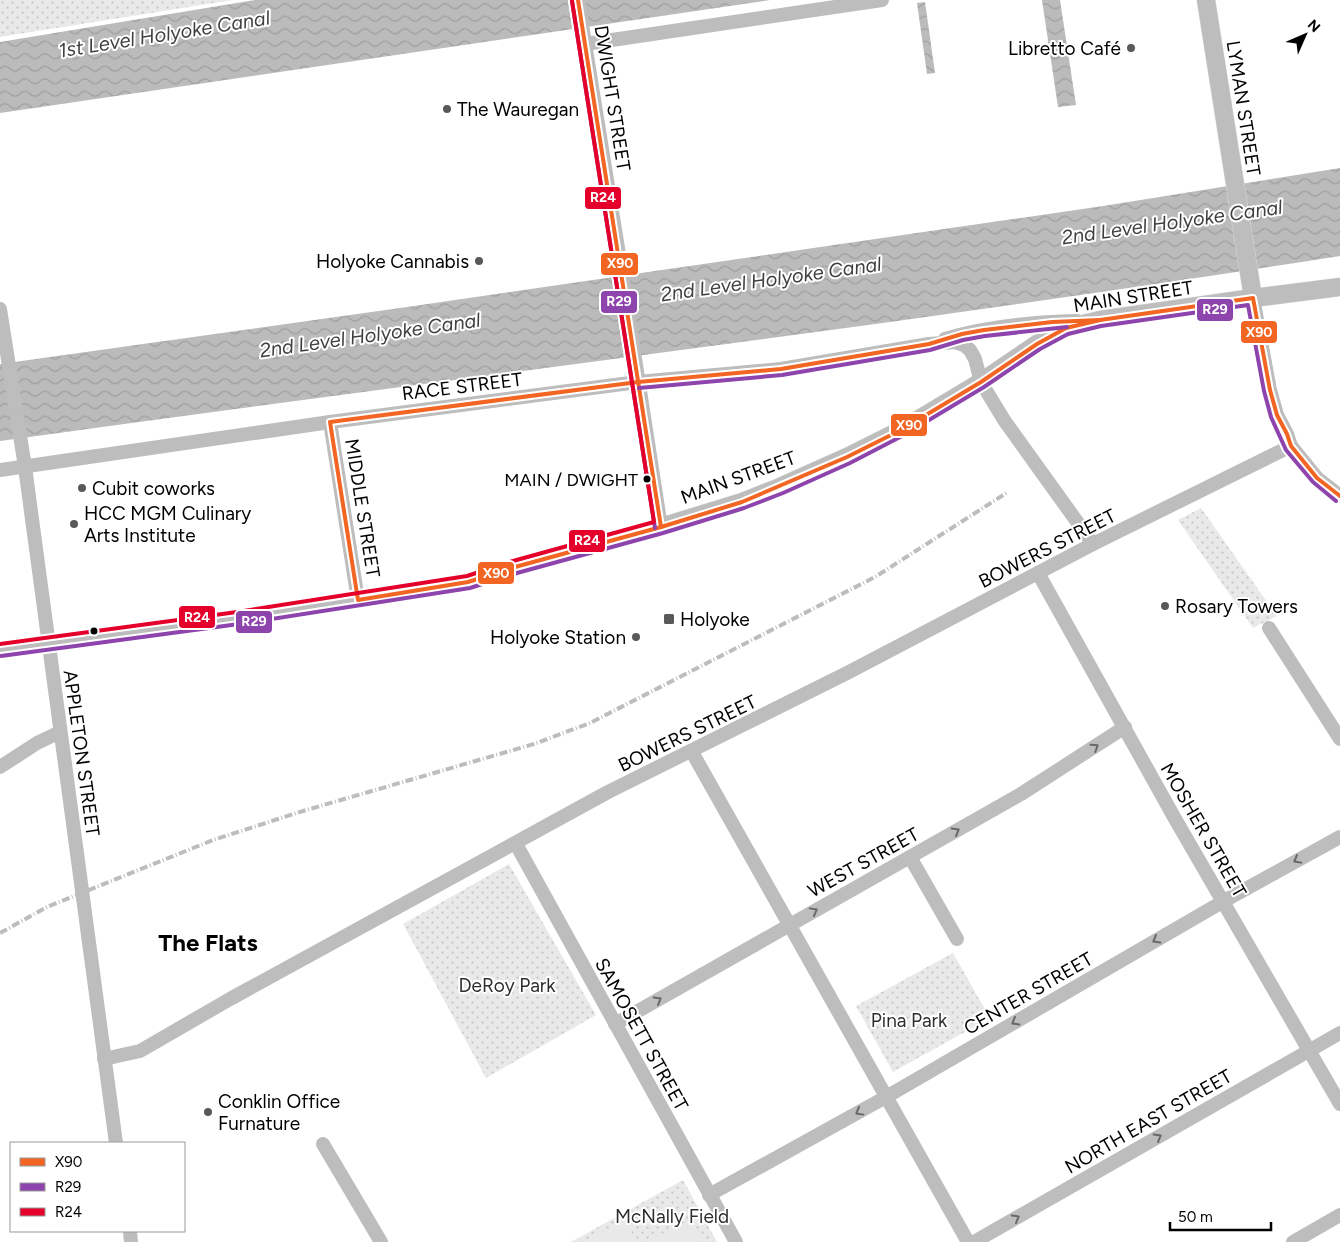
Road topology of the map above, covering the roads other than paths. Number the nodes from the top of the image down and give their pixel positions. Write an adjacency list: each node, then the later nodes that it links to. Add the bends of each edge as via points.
1 (578, 0): 4 (street, DWIGHT STREET)
2 (882, 0): 4 (street)
3 (1206, 0): 6 (main road, LYMAN STREET)
4 (584, 40): 10 (street, DWIGHT STREET)
5 (1340, 287): 6 (main road, MAIN STREET)
6 (1253, 298): 8 (main road, MAIN STREET); 13 (street, LYMAN STREET, via 1270,390)
7 (0, 309): 14 (street, APPLETON STREET)
8 (1100, 320): 9 (street, RACE STREET, via 984,330); 11 (main road, MAIN STREET, via 1057,332)
9 (929, 344): 10 (street, RACE STREET, via 781,369); 11 (street, RACE STREET, via 955,342 964,345 975,358)
10 (638, 382): 12 (street, RACE STREET); 17 (street, DWIGHT STREET)
11 (981, 382): 17 (main road, MAIN STREET, via 901,430 787,484 742,502); 18 (street, via 1004,420)
12 (330, 422): 14 (street, RACE STREET); 20 (street, MIDDLE STREET)
13 (1290, 446): 16 (street, LYMAN STREET, via 1317,478); 18 (street, BOWERS STREET)
14 (25, 467): 15 (street, RACE STREET); 22 (street, APPLETON STREET)
15 (0, 470)
16 (1340, 496)
17 (661, 527): 20 (main road, MAIN STREET, via 468,582)
18 (1093, 544): 19 (street, BOWERS STREET)
19 (1038, 573): 24 (street, MOSHER STREET); 27 (street, BOWERS STREET)
20 (358, 600): 22 (main road, MAIN STREET)
21 (1269, 628): 26 (street)
22 (48, 643): 23 (main road, MAIN STREET); 25 (street, APPLETON STREET)
23 (0, 650)
24 (1125, 727): 31 (street, WEST STREET, one-way to 24, via 1021,794); 32 (street, MOSHER STREET)
25 (60, 732): 28 (street); 38 (street, APPLETON STREET)
26 (1340, 739)
27 (692, 752): 30 (street, BOWERS STREET, via 608,792); 33 (street)
28 (0, 766)
29 (1340, 837): 32 (street, CENTER STREET, one-way to 32)
30 (516, 844): 35 (street, SAMOSETT STREET); 38 (street, BOWERS STREET, via 140,1051)
31 (910, 857): 33 (street, WEST STREET, one-way to 31); 34 (street)
32 (1224, 901): 37 (street, MOSHER STREET); 39 (street, CENTER STREET, one-way to 39)
33 (790, 925): 35 (street, WEST STREET, one-way to 33); 39 (street)
34 (957, 939)
35 (615, 1024): 43 (street, SAMOSETT STREET)
36 (1340, 1033): 37 (street, NORTH EAST STREET)
37 (1309, 1050): 40 (street, MOSHER STREET); 48 (street, NORTH EAST STREET, one-way to 37)
38 (104, 1058): 41 (street, APPLETON STREET)
39 (886, 1097): 43 (street, CENTER STREET, one-way to 43); 47 (street)
40 (1340, 1104)
41 (116, 1142)
42 (323, 1144): 45 (street)
43 (709, 1195): 46 (street, SAMOSETT STREET)
44 (1340, 1215): 49 (street)
45 (381, 1242)
46 (736, 1242)
47 (968, 1242)
48 (974, 1242)
49 (1293, 1242)

